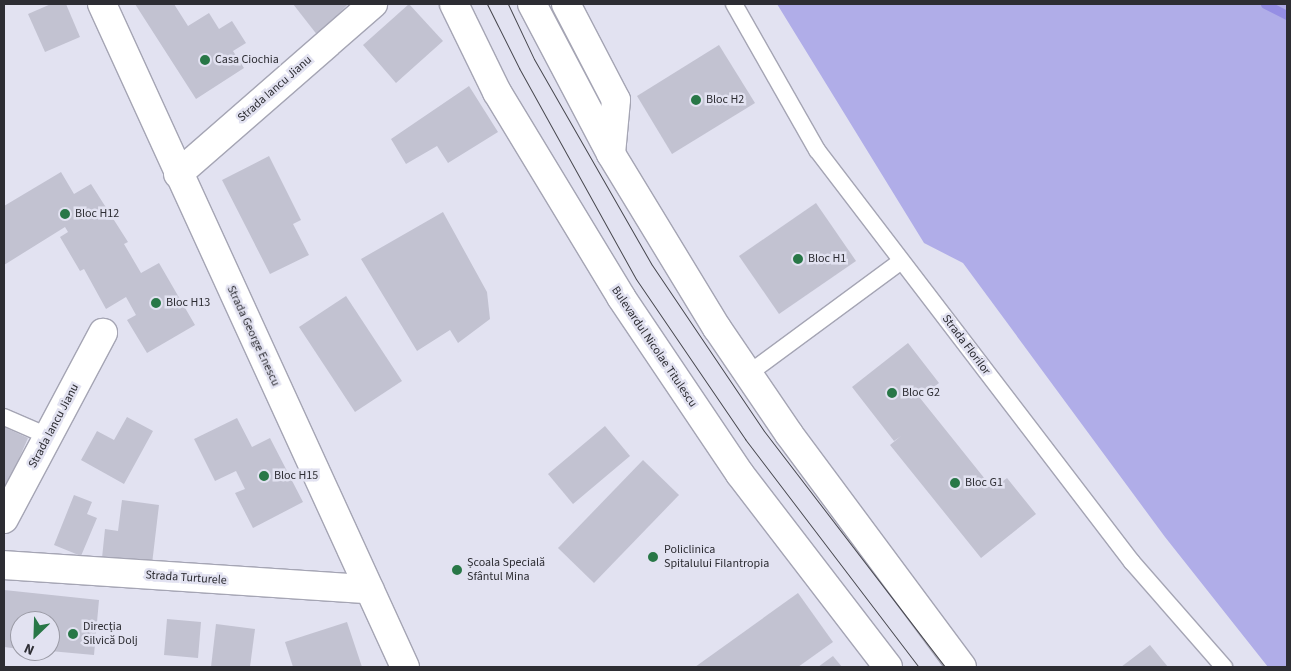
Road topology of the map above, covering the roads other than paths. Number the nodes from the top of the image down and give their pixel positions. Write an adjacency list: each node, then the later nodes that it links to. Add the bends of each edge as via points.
1 (102, 4): 8 (street, Strada George Enescu)
2 (373, 4): 8 (street, Strada Iancu Jianu)
3 (454, 4): 18 (street, Bulevardul Nicolae Titulescu, via 497,92 626,305 740,474)
4 (532, 4): 7 (street)
5 (566, 4): 7 (street, via 616,100)
6 (734, 4): 9 (lane, Strada Florilor, via 817,150)
7 (611, 154): 11 (street)
8 (178, 174): 16 (street, Strada George Enescu)
9 (901, 261): 11 (lane); 20 (lane, Strada Florilor, via 1132,562)
10 (103, 333): 13 (street, Strada Iancu Jianu)
11 (748, 374): 19 (street)
12 (4, 417): 13 (lane)
13 (48, 436): 14 (street, Strada Iancu Jianu)
14 (4, 519)
15 (4, 565): 16 (street, Strada Turturele)
16 (369, 588): 17 (street, Strada George Enescu)
17 (405, 667)
18 (888, 667)
19 (962, 667)
20 (1224, 667)

